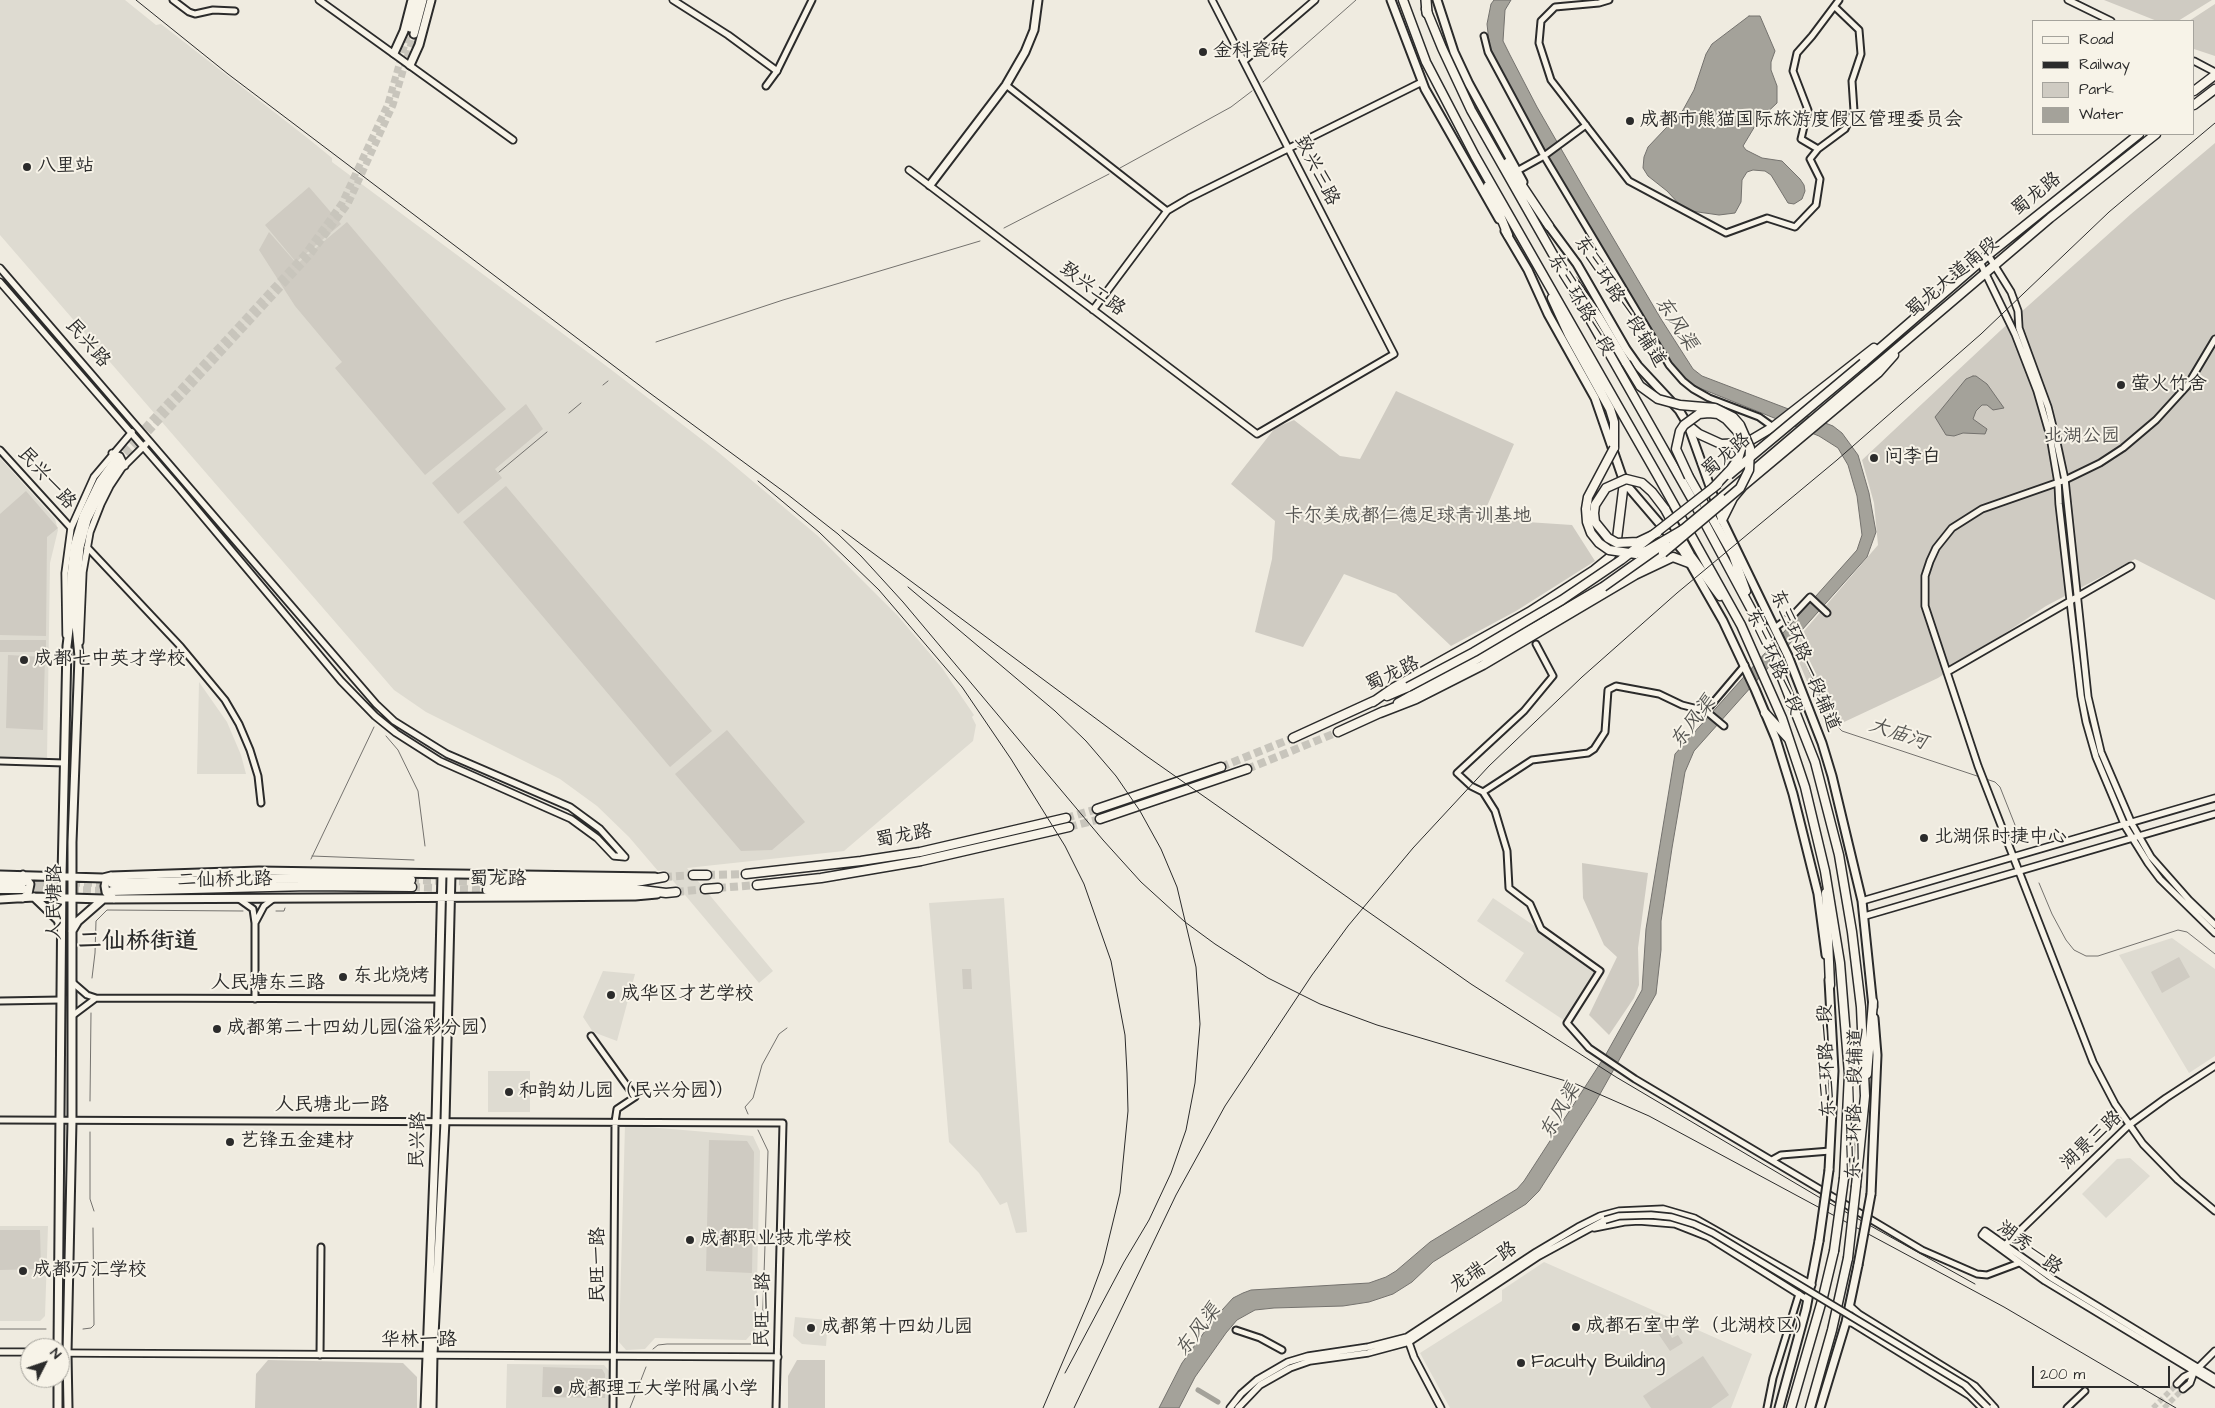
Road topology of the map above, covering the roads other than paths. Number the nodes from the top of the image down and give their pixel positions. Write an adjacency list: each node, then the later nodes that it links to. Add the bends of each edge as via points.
1 (173, 0): 20 (street, via 195,14 213,10)
2 (319, 0): 26 (street)
3 (412, 0): 23 (main road)
4 (418, 0): 23 (main road)
5 (424, 0): 23 (main road)
6 (431, 0): 25 (main road)
7 (674, 0): 30 (street)
8 (812, 0): 30 (street)
9 (1038, 0): 33 (main road, via 1031,37)
10 (1212, 0): 27 (street, 致兴三路)
11 (1315, 0): 27 (street)
12 (1391, 0): 32 (main road, 东三环路一段辅道)
13 (1403, 0): 45 (main road, 东三环路一段, via 1426,62)
14 (1425, 0): 21 (highway)
15 (1436, 0): 48 (main road, 东三环路一段辅道, via 1454,52)
16 (1609, 0): 39 (street, via 1555,7 1541,21 1539,44 1551,80)
17 (1839, 0): 19 (street)
18 (2068, 0): 22 (street)
19 (1835, 7): 44 (street, via 1797,53 1793,71 1808,110 1801,139); 44 (street, via 1859,30 1861,54 1852,81 1854,111 1845,129)
20 (235, 11)
21 (1427, 13): 38 (main road, 东三环路一段)
22 (2109, 20)
23 (409, 33): 25 (main road, via 412,37); 26 (main road)
24 (1484, 36): 46 (street, via 1488,52)
25 (422, 37): 29 (main road)
26 (394, 53): 29 (street)
27 (1244, 61): 43 (street, 致兴三路)
28 (2195, 63): 31 (street)
29 (410, 65): 42 (street)
30 (777, 71): 34 (street)
31 (2215, 73): 36 (main road)
32 (1422, 82): 43 (street); 52 (main road, 东三环路一段辅道)
33 (1006, 85): 49 (main road); 50 (street)
34 (766, 86)
35 (2215, 89): 37 (main road)
36 (2195, 90)
37 (2195, 104)
38 (1471, 110): 51 (main road); 53 (main road, 东三环路一段)
39 (1586, 125): 44 (street, via 1629,181 1726,233 1767,218 1795,227 1816,205 1820,180 1810,158); 46 (street)
40 (2137, 135): 54 (main road, 蜀龙路)
41 (2155, 135): 57 (main road, 蜀龙大道南段)
42 (514, 140)
43 (1288, 149): 50 (street); 69 (street, 致兴三路, via 1394,354)
44 (1818, 149)
45 (1475, 156): 52 (main road); 55 (main road, 东三环路一段)
46 (1544, 156): 48 (street); 67 (street, via 1670,365 1683,381 1709,398 1759,417)
47 (909, 170): 49 (street, 致兴二路)
48 (1517, 171): 51 (main road, 东三环路一段辅道)
49 (930, 185): 61 (street, 致兴二路)
50 (1167, 212): 61 (street)
51 (1548, 226): 65 (main road, 东三环路一段辅道, via 1577,264 1638,366 1668,396)
52 (1508, 235): 74 (main road, 东三环路一段辅道, via 1595,398)
53 (1548, 246): 84 (main road, bridge, via 1598,316 1640,386 1658,399 1715,408 1733,418 1750,448 1746,480 1731,497 1663,553); 88 (main road, 东三环路一段)
54 (1988, 255): 56 (main road, 蜀龙路); 57 (street)
55 (1534, 257): 79 (main road, bridge, via 1569,335 1614,422 1614,448 1588,497 1587,522 1591,533 1610,550 1636,554); 89 (main road, 东三环路一段)
56 (1980, 262): 59 (street); 62 (main road, 蜀龙路)
57 (1995, 264): 59 (main road, 蜀龙大道南段); 75 (street, via 2018,311 2019,328 2048,407)
58 (0, 268): 66 (street, 民兴路)
59 (1986, 272): 63 (main road, 蜀龙大道南段); 75 (street, via 2037,391)
60 (0, 282): 68 (street, 民兴路)
61 (1093, 310): 69 (street, 致兴二路)
62 (1905, 327): 67 (main road, via 1859,358); 76 (main road, 蜀龙路, bridge)
63 (1912, 335): 77 (main road, via 1878,373 1744,486 1733,498); 79 (main road, 蜀龙路, bridge)
64 (2215, 338): 75 (street, via 2186,386 2156,420 2115,453)
65 (1688, 425): 67 (main road, via 1710,441 1732,445 1746,443); 77 (main road, 东三环路一段辅道)
66 (138, 427): 68 (street); 70 (street, 民兴路)
67 (1774, 427)
68 (131, 433): 71 (street, 民兴路); 73 (street)
69 (1257, 434)
70 (150, 441): 71 (street); 71 (street, 民兴路, via 388,716 446,754 570,807 600,829 625,857 614,856 597,838 570,818 440,761 375,716 341,682)
71 (143, 447): 73 (street)
72 (0, 450): 78 (street, 民兴一路)
73 (118, 460): 78 (street, via 94,477); 81 (street); 92 (main road, 人民塘路, via 91,498 78,532 71,576); 93 (main road, 人民塘路, via 96,499 83,534 77,580)
74 (1624, 482): 82 (main road, 东三环路一段辅道); 96 (main road, via 1616,547 1610,557 1536,608)
75 (2062, 482): 85 (street); 86 (street, via 2059,504); 95 (street, via 1971,514 1952,528 1936,548 1926,576 1925,606)
76 (1713, 488): 80 (main road, 蜀龙路, bridge); 88 (main road, bridge, via 1735,464 1741,449 1738,432 1718,414 1699,414 1680,431 1676,449 1733,555)
77 (1722, 520): 90 (main road, 东三环路一段辅道)
78 (71, 528): 92 (street, via 65,573)
79 (1684, 529): 84 (main road, 蜀龙路, bridge)
80 (1657, 533): 89 (main road, bridge, via 1638,542 1617,543 1608,538 1595,522 1595,505 1606,488 1626,479 1642,483 1665,509 1690,555); 96 (main road, 蜀龙路, bridge, via 1554,604 1474,652)
81 (87, 547): 93 (street); 110 (street, via 225,700 250,750)
82 (1689, 562): 94 (main road, 东三环路一段辅道); 98 (main road, via 1674,557 1635,575 1490,661 1416,699)
83 (2131, 566): 85 (street)
84 (1603, 586): 98 (main road, 蜀龙路)
85 (2077, 598): 86 (street); 115 (street, via 2093,720 2101,752)
86 (2071, 601): 95 (street); 116 (street, via 2086,722 2096,757)
87 (1827, 613): 90 (street, via 1810,597)
88 (1755, 617): 170 (main road, 东三环路一段, via 1780,668 1815,762 1839,855 1861,1007)
89 (1740, 625): 103 (main road, 东三环路一段)
90 (1777, 630): 152 (main road, 东三环路一段辅道, via 1822,743)
91 (1536, 644): 108 (street, via 1553,676 1524,711 1457,772)
92 (67, 646): 105 (main road, 人民塘路)
93 (79, 657): 129 (main road, 人民塘路)
94 (1746, 667): 97 (street); 99 (main road, 东三环路一段辅道)
95 (1947, 672): 119 (street)
96 (1373, 702): 102 (main road, 蜀龙路)
97 (1706, 711): 100 (street); 108 (street, via 1682,705 1659,694 1622,686 1611,687 1606,696 1605,732 1594,749 1588,753 1532,760)
98 (1380, 713): 101 (main road, 蜀龙路)
99 (1765, 713): 103 (main road); 160 (main road, 东三环路一段辅道, via 1793,794 1818,894)
100 (1724, 726)
101 (1338, 732)
102 (1293, 738)
103 (1788, 738): 120 (main road, 东三环路一段, via 1805,787)
104 (0, 761): 105 (street)
105 (66, 762): 127 (main road, 人民塘路)
106 (1221, 767): 111 (main road)
107 (1247, 769): 114 (main road)
108 (1483, 792): 180 (street, via 1495,811 1504,840 1509,862 1509,888 1530,904 1541,929 1600,971 1567,1022 1597,1054)
109 (2215, 798): 115 (street)
110 (261, 802)
111 (1097, 809)
112 (2215, 814): 118 (street)
113 (1066, 818): 124 (main road, 蜀龙路, via 920,852)
114 (1100, 819)
115 (2132, 824): 116 (street); 118 (street)
116 (2125, 826): 118 (street); 119 (street)
117 (1069, 827): 135 (main road, 蜀龙路, via 921,861)
118 (2136, 836): 121 (street); 155 (street, via 2166,875); 158 (street, via 2160,880)
119 (2013, 858): 121 (street); 152 (street)
120 (1825, 871): 160 (main road); 223 (main road, 东三环路一段, bridge, via 1840,963 1849,1074 1844,1178 1834,1251)
121 (2019, 872): 153 (street); 178 (street, via 2093,1062)
122 (442, 874): 123 (main road, 蜀龙路); 136 (main road, 蜀龙路, via 259,871); 146 (main road, 民兴路)
123 (451, 874): 130 (main road, 蜀龙路); 147 (main road, 民兴路)
124 (746, 874)
125 (0, 875): 133 (main road)
126 (707, 875): 128 (main road)
127 (62, 876): 129 (main road); 133 (main road); 143 (main road, 人民塘路)
128 (693, 876)
129 (72, 877): 136 (main road, via 103,878); 150 (main road, 人民塘路)
130 (655, 877): 131 (main road, 蜀龙路); 141 (main road, 蜀龙路, via 636,882 487,886)
131 (664, 877)
132 (0, 882): 133 (main road)
133 (23, 882): 138 (main road); 149 (main road, via 30,884)
134 (412, 884): 136 (main road, via 307,878)
135 (757, 885)
136 (113, 887): 144 (main road, 二仙桥北路); 151 (main road, 二仙桥北路)
137 (718, 888): 139 (main road)
138 (0, 889)
139 (705, 890)
140 (676, 892): 141 (main road, 蜀龙路)
141 (666, 893): 147 (main road, 蜀龙路)
142 (34, 897): 143 (main road, 二仙桥北路); 149 (main road, 二仙桥北路); 156 (main road, via 58,920)
143 (62, 897): 150 (main road, 二仙桥北路); 156 (main road, 人民塘路)
144 (237, 897): 145 (main road, 二仙桥北路); 154 (street, via 253,909)
145 (275, 897): 146 (main road, 二仙桥北路); 154 (street, via 264,906)
146 (442, 897): 147 (main road, 二仙桥北路); 163 (main road, 民兴路)
147 (451, 897): 175 (main road, 民兴路)
148 (0, 898): 149 (main road, 二仙桥北路)
149 (23, 899)
150 (72, 899): 151 (main road, 二仙桥北路); 157 (main road, 人民塘路)
151 (104, 899): 157 (main road, via 78,921)
152 (1862, 902): 153 (main road, 东三环路一段辅道)
153 (1865, 916): 166 (main road, 东三环路一段辅道)
154 (255, 923): 162 (street)
155 (2215, 925)
156 (62, 930): 164 (main road, 人民塘路)
157 (71, 932): 159 (main road, 人民塘路)
158 (2215, 933)
159 (72, 982): 161 (street); 167 (main road, 人民塘路)
160 (1830, 985): 179 (main road, 东三环路一段辅道, via 1834,1071)
161 (96, 998): 162 (street, 人民塘东三路); 167 (street)
162 (255, 999): 163 (street, 人民塘东三路)
163 (439, 999): 174 (main road, 民兴路)
164 (61, 1000): 165 (street); 172 (main road, 人民塘路)
165 (0, 1001)
166 (1873, 1002): 170 (main road); 189 (main road, 东三环路一段辅道, bridge, via 1878,1055 1870,1194)
167 (72, 1017): 173 (main road, 人民塘路)
168 (591, 1036): 176 (street, via 635,1097 617,1109)
169 (2215, 1066): 178 (street, 湖景三路)
170 (1865, 1096): 224 (main road, 东三环路一段, bridge, via 1848,1258)
171 (0, 1120): 172 (street, 人民塘北一路)
172 (61, 1120): 173 (street, 人民塘北一路); 192 (main road, 人民塘路)
173 (72, 1121): 174 (street, 人民塘北一路); 193 (main road, 人民塘路)
174 (436, 1121): 175 (street, 人民塘北一路); 201 (main road, 民兴路)
175 (446, 1121): 176 (street, 人民塘北一路); 201 (main road, 民兴路)
176 (615, 1122): 177 (street, 人民塘北一路); 202 (street, 民旺一路)
177 (783, 1122): 203 (street, 民旺二路)
178 (2129, 1125): 181 (street, via 2178,1180); 183 (street, 湖景三路)
179 (1830, 1151): 180 (street, via 1781,1155); 186 (main road, 东三环路一段辅道, bridge, via 1830,1170)
180 (1772, 1160): 185 (street, via 1922,1250 1977,1274 1987,1275)
181 (2215, 1211)
182 (1579, 1229): 186 (street, via 1600,1216 1619,1211 1671,1211 1713,1227); 187 (street, via 1650,1220 1676,1224 1708,1236); 194 (street, 龙瑞一路, via 1528,1257); 227 (street, bridge, via 1629,1216 1657,1215 1694,1224 1964,1385)
183 (2003, 1247): 185 (street, 湖秀一路); 204 (street, 湖秀一路)
184 (321, 1248): 200 (street)
185 (2019, 1263): 204 (street, 湖秀一路)
186 (1812, 1285): 188 (main road, 东三环路一段辅道)
187 (1799, 1294): 188 (street); 221 (street)
188 (1808, 1300): 222 (main road, 东三环路一段辅道)
189 (1850, 1306): 190 (main road, 东三环路一段辅道); 228 (street, via 1975,1386)
190 (1846, 1322): 225 (main road, 东三环路一段辅道); 226 (street, via 1970,1396)
191 (1236, 1330): 195 (street)
192 (58, 1338)
193 (65, 1338)
194 (1408, 1340): 218 (street, via 1288,1362 1256,1380); 219 (street, via 1368,1353 1310,1361 1290,1368 1260,1385); 220 (street)
195 (1282, 1350)
196 (0, 1352): 197 (street)
197 (20, 1352)
198 (2215, 1352): 204 (street)
199 (70, 1353): 200 (street, 华林一路)
200 (320, 1355): 201 (street, 华林一路)
201 (429, 1356): 202 (street, 华林一路); 214 (main road, 民兴路); 215 (main road, 民兴路)
202 (614, 1357): 203 (street, 华林一路); 216 (street, 民旺一路)
203 (778, 1357): 217 (street, 民旺二路)
204 (2196, 1370): 205 (street, 湖秀一路); 206 (street); 207 (street, 湖秀一路); 210 (street)
205 (2215, 1378)
206 (2177, 1384)
207 (2215, 1384)
208 (58, 1388): 212 (main road)
209 (67, 1388): 213 (main road, 人民塘路)
210 (2183, 1389)
211 (2085, 1391): 229 (street)
212 (58, 1408)
213 (68, 1408)
214 (424, 1408)
215 (432, 1408)
216 (613, 1408)
217 (776, 1408)
218 (1230, 1408)
219 (1238, 1408)
220 (1441, 1408)
221 (1767, 1408)
222 (1779, 1408)
223 (1791, 1408)
224 (1810, 1408)
225 (1820, 1408)
226 (1982, 1408)
227 (1988, 1408)
228 (1995, 1408)
229 (2068, 1408)

